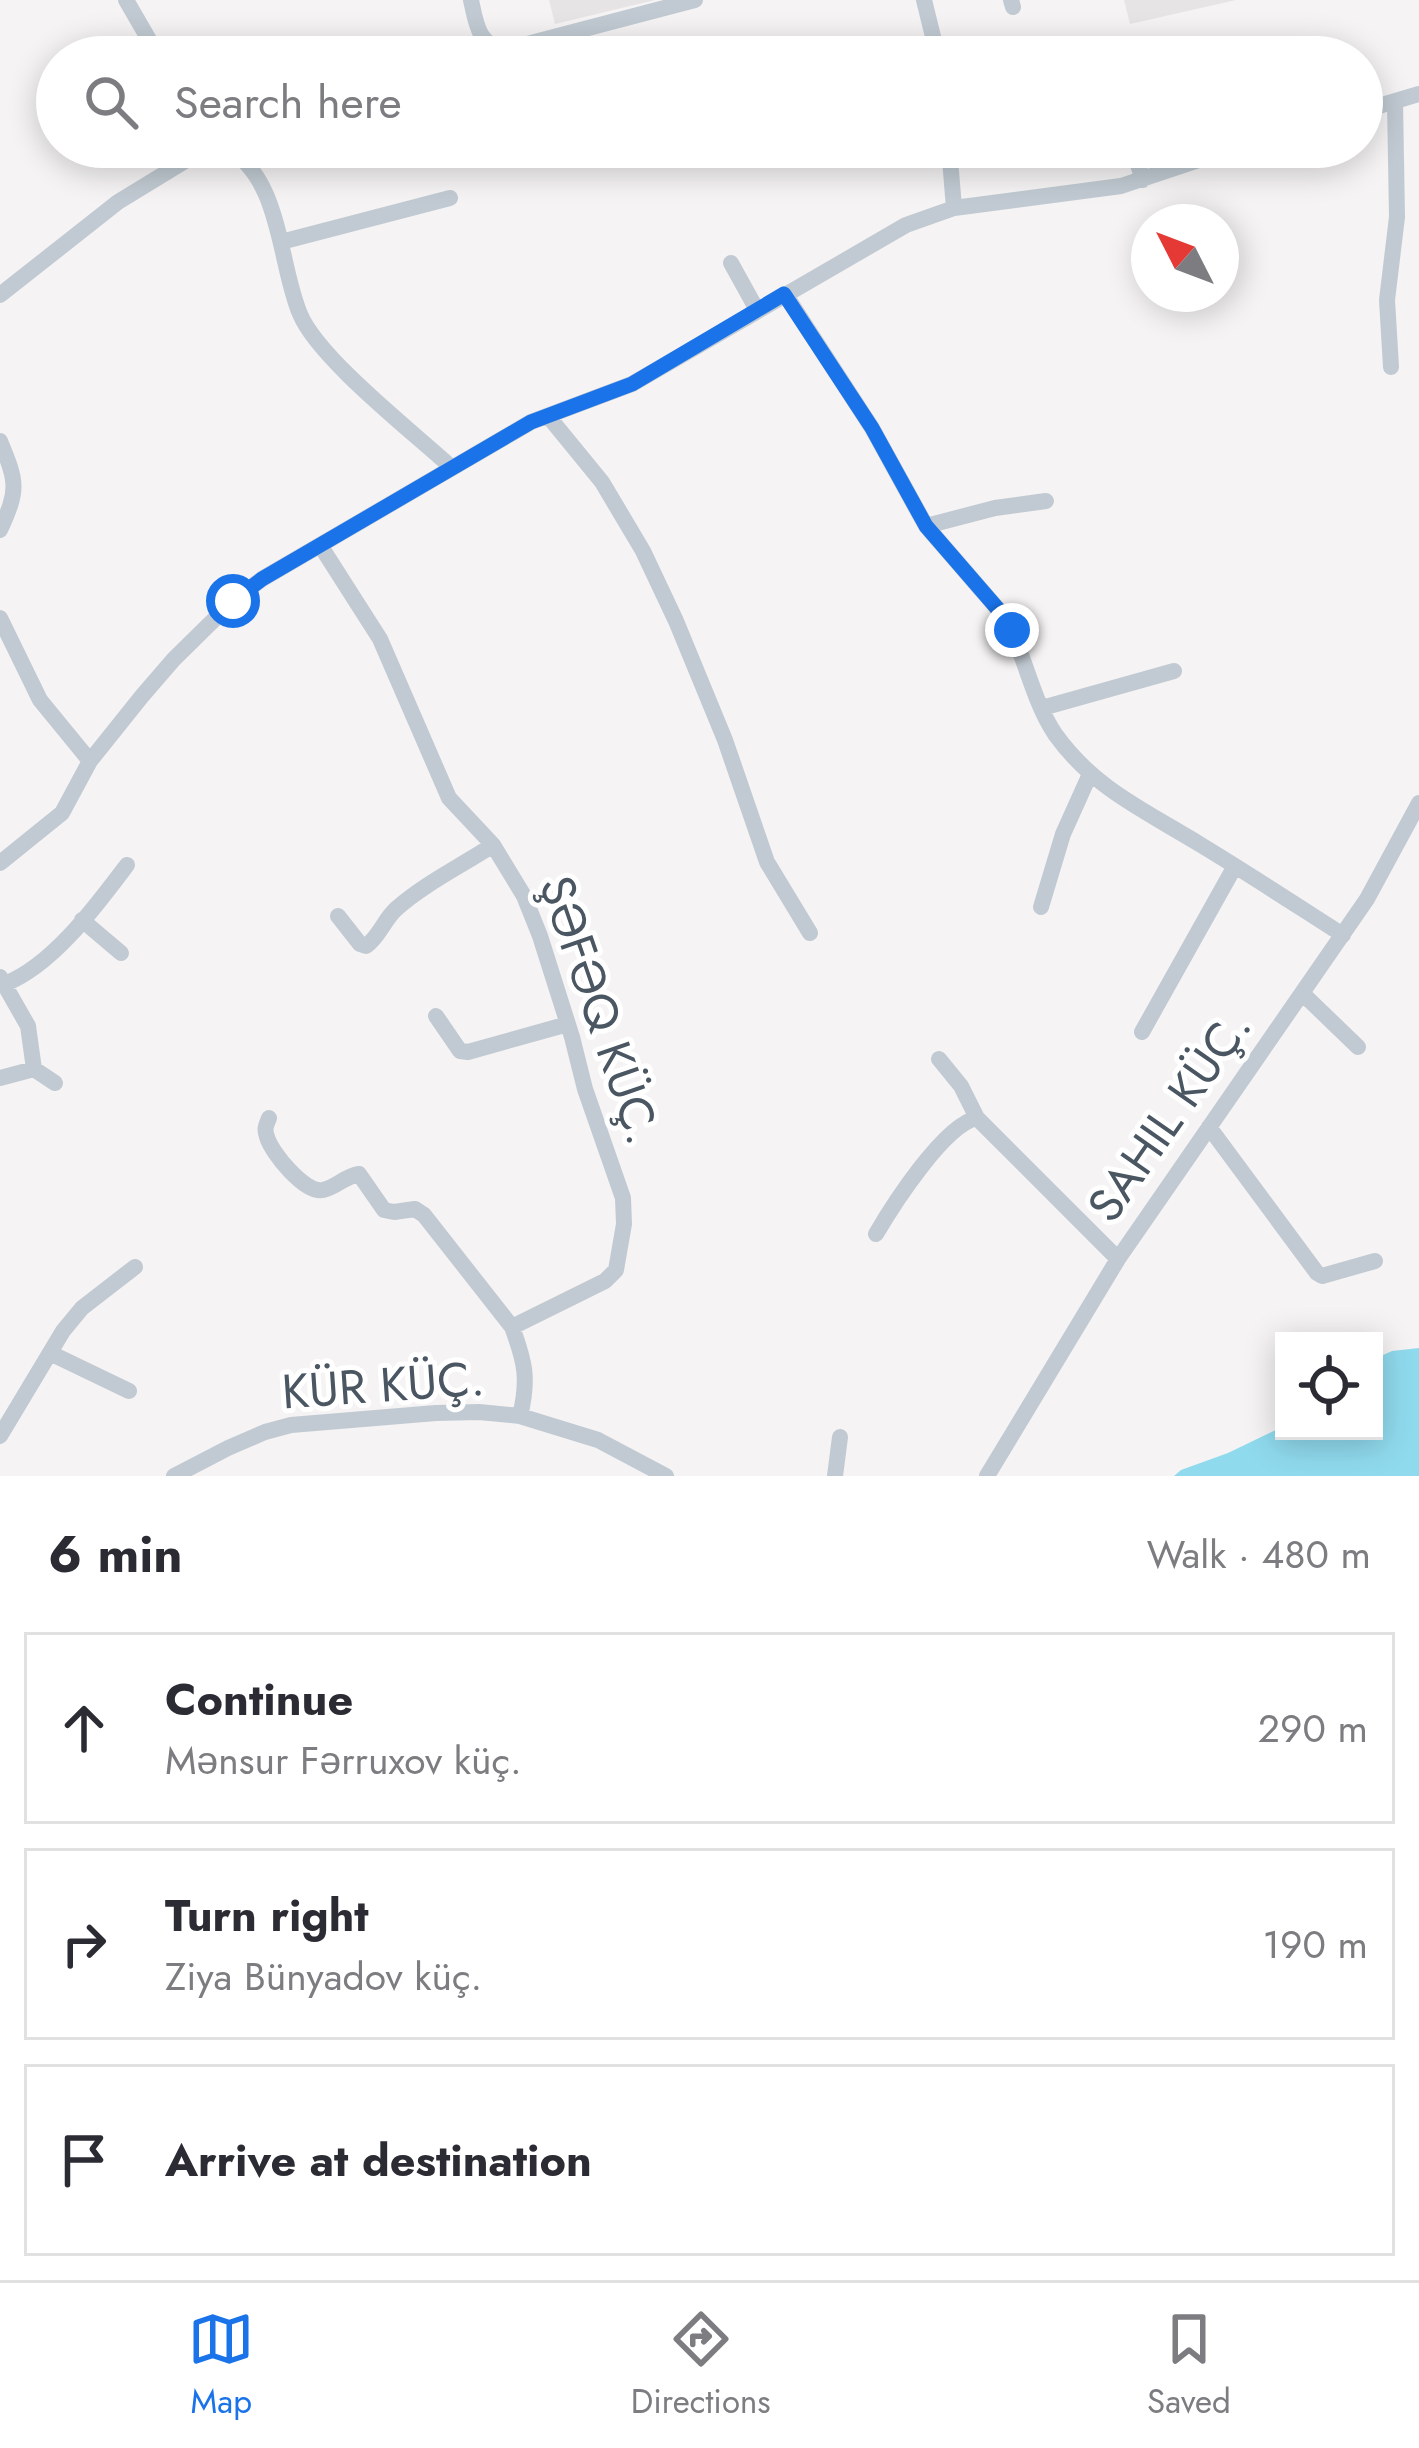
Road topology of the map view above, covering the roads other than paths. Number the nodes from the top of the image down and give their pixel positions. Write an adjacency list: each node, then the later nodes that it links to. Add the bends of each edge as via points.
1 (125, 0): 5 (street)
2 (471, 0): 6 (street)
3 (695, 0): 7 (street)
4 (924, 0): 8 (street)
5 (146, 36)
6 (482, 36)
7 (558, 36)
8 (933, 36)
9 (1419, 94): 10 (street)
10 (1395, 102): 11 (street); 25 (street)
11 (1383, 105)
12 (174, 168): 23 (street)
13 (250, 168): 20 (street)
14 (951, 168): 19 (street)
15 (1139, 168): 17 (street)
16 (1178, 168): 17 (street)
17 (1143, 180): 19 (street)
18 (450, 198): 20 (street)
19 (954, 208): 22 (street, via 880,238)
20 (280, 242): 28 (street, via 310,332)
21 (730, 263): 24 (street)
22 (784, 294): 24 (street); 30 (street)
23 (0, 295)
24 (757, 310): 26 (street, via 632,384)
25 (1391, 367)
26 (548, 416): 28 (street); 46 (street, via 602,482 643,551 725,740 767,862)
27 (0, 441): 31 (street, via 15,486)
28 (451, 467): 32 (street)
29 (1046, 501): 30 (street)
30 (926, 526): 35 (street, via 1003,615)
31 (0, 530)
32 (320, 545): 36 (street, via 233,601); 39 (street, ŞƏFƏQ KÜÇ., via 380,640 449,798)
33 (0, 618): 36 (street, via 40,700)
34 (1174, 671): 35 (street)
35 (1042, 708): 37 (street)
36 (90, 761): 40 (street, via 62,813)
37 (1090, 774): 42 (street); 43 (street)
38 (1418, 807): 47 (street, SAHIL KÜÇ.)
39 (493, 845): 44 (street, via 398,908 366,946); 52 (street, ŞƏFƏQ KÜÇ., via 524,896)
40 (0, 863)
41 (127, 865): 45 (street)
42 (1235, 866): 47 (street); 53 (street)
43 (1042, 907)
44 (338, 916)
45 (82, 920): 48 (street); 49 (street, via 24,976)
46 (810, 933)
47 (1343, 935): 50 (street, SAHIL KÜÇ.)
48 (121, 952)
49 (2, 980): 56 (street, via 28,1026)
50 (1302, 993): 54 (street); 61 (street, SAHIL KÜÇ.)
51 (436, 1016): 52 (street, via 468,1052)
52 (568, 1024): 66 (street, ŞƏFƏQ KÜÇ., via 623,1198 620,1256 605,1281)
53 (1142, 1032)
54 (1358, 1047)
55 (939, 1058): 60 (street)
56 (34, 1069): 57 (street); 58 (street)
57 (0, 1078)
58 (55, 1083)
59 (269, 1118): 66 (street, via 268,1140 314,1190 359,1174 384,1210 424,1215)
60 (977, 1118): 62 (street, via 911,1179); 63 (street)
61 (1209, 1127): 63 (street, SAHIL KÜÇ.); 64 (street, via 1317,1273)
62 (876, 1234)
63 (1118, 1259): 75 (street, SAHIL KÜÇ.)
64 (1375, 1261)
65 (135, 1267): 67 (street, via 82,1308)
66 (512, 1327): 69 (street, via 526,1371)
67 (50, 1353): 68 (street); 70 (street)
68 (129, 1391)
69 (520, 1416): 72 (street, KÜR KÜÇ., via 436,1413 290,1425); 73 (street, KÜR KÜÇ., via 598,1440)
70 (0, 1436)
71 (840, 1437): 74 (street)
72 (174, 1476)
73 (666, 1476)
74 (835, 1476)
75 (986, 1476)

